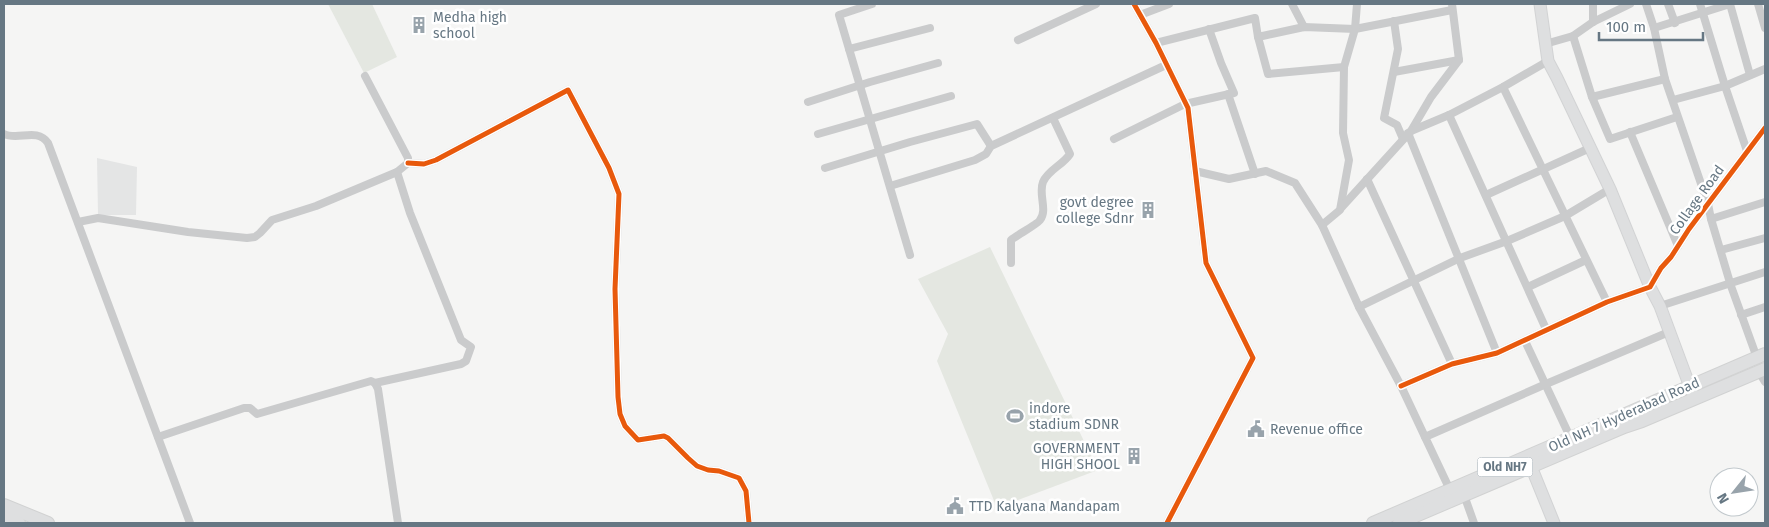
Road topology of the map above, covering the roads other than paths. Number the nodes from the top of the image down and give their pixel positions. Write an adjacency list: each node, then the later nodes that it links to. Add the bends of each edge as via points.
1 (872, 4): 31 (street, via 840,15)
2 (1096, 4): 28 (street)
3 (1134, 4): 16 (street)
4 (1169, 4): 16 (street)
5 (1292, 4): 20 (street)
6 (1357, 4): 25 (street)
7 (1540, 4): 30 (main road)
8 (1593, 4): 18 (street)
9 (1630, 4): 18 (street)
10 (1646, 4): 22 (street)
11 (1668, 4): 19 (street)
12 (1730, 4): 15 (street); 39 (street)
13 (1758, 4): 23 (street)
14 (1452, 7): 17 (street); 32 (street)
15 (1701, 8): 19 (street); 43 (street)
16 (1140, 14): 29 (street)
17 (1394, 21): 25 (street); 38 (street, via 1398,49)
18 (1593, 22): 26 (street)
19 (1674, 23): 22 (street)
20 (1304, 27): 25 (street); 27 (street)
21 (930, 28): 31 (street)
22 (1654, 28): 41 (street)
23 (1765, 28)
24 (1209, 29): 27 (street, via 1255,18); 29 (street); 45 (street, via 1234,93)
25 (1355, 29): 36 (street)
26 (1573, 36): 30 (street); 47 (street)
27 (1258, 37): 36 (street, via 1268,74)
28 (1018, 40)
29 (1156, 43): 35 (street)
30 (1545, 44): 33 (main road)
31 (849, 49): 42 (street)
32 (1459, 60): 38 (street); 59 (street)
33 (1548, 61): 44 (street); 62 (main road)
34 (938, 63): 42 (street)
35 (1166, 65): 50 (street); 54 (street)
36 (1344, 67): 77 (street, via 1343,133 1349,160)
37 (1765, 69): 39 (street)
38 (1394, 72): 59 (street, via 1384,118)
39 (1750, 75): 43 (street)
40 (365, 76): 65 (street)
41 (1665, 79): 47 (street); 48 (street)
42 (860, 85): 49 (street); 53 (street)
43 (1725, 86): 48 (street); 64 (street)
44 (1503, 87): 51 (street); 67 (street)
45 (1228, 94): 50 (street); 70 (street)
46 (951, 96): 53 (street)
47 (1592, 97): 56 (street, via 1610,138)
48 (1672, 100): 52 (street)
49 (808, 102)
50 (1185, 104): 60 (street); 68 (street)
51 (1449, 115): 59 (street); 74 (street)
52 (1677, 117): 56 (street); 76 (street)
53 (870, 118): 58 (street); 63 (street)
54 (1053, 118): 61 (street); 89 (street, via 1070,154 1043,181 1040,221 1011,240)
55 (1765, 128): 64 (street, Collage Road)
56 (1630, 132): 84 (street)
57 (4, 134): 80 (street, via 18,137 30,134 45,138)
58 (818, 134)
59 (1407, 134): 71 (street); 87 (street)
60 (1114, 139)
61 (990, 146): 63 (street, via 977,124); 72 (street, via 986,154 975,160)
62 (1590, 148): 67 (street); 73 (main road)
63 (880, 152): 66 (street); 72 (street)
64 (1747, 152): 76 (street, Collage Road)
65 (408, 163): 69 (street); 125 (street, via 424,164 436,160 568,90 619,194 615,297 620,414 638,440 664,436 697,466 738,478 746,491)
66 (825, 168)
67 (1543, 169): 74 (street); 78 (street)
68 (1195, 170): 70 (street, via 1229,179); 126 (street, via 1206,263 1252,358)
69 (397, 172): 80 (street, via 316,206 272,220 260,233 247,238 98,218); 107 (street, via 410,214 461,340 471,347 466,361 461,364)
70 (1255, 174): 81 (street, via 1266,171 1295,183)
71 (1367, 179): 77 (street); 91 (street)
72 (890, 186): 86 (street)
73 (1610, 189): 78 (street); 93 (main road)
74 (1486, 196): 83 (street)
75 (1765, 202): 79 (street)
76 (1708, 204): 79 (street); 84 (street, Collage Road)
77 (1340, 210): 81 (street)
78 (1565, 216): 83 (street); 88 (street)
79 (1711, 219): 85 (street)
80 (78, 222): 112 (street)
81 (1322, 225): 98 (street)
82 (1765, 238): 85 (street)
83 (1507, 241): 87 (street); 94 (street)
84 (1678, 246): 93 (street, Collage Road)
85 (1720, 250): 92 (street)
86 (910, 255)
87 (1460, 258): 91 (street); 103 (street)
88 (1586, 260): 94 (street); 95 (street)
89 (1011, 262)
90 (1765, 272): 92 (street)
91 (1414, 281): 98 (street); 105 (street)
92 (1731, 284): 96 (street); 99 (street)
93 (1650, 287): 95 (street); 96 (main road)
94 (1528, 288): 100 (street)
95 (1607, 302): 100 (street)
96 (1660, 306): 101 (main road)
97 (1765, 306): 99 (street)
98 (1359, 307): 109 (street)
99 (1741, 314): 104 (street)
100 (1546, 330): 102 (street)
101 (1669, 332): 108 (street); 110 (main road)
102 (1525, 341): 103 (street); 108 (street)
103 (1497, 352): 105 (street)
104 (1761, 356): 110 (main road, Old NH 7 Hyderabad Road / Old NH7)
105 (1452, 364): 109 (street)
106 (1763, 374): 111 (main road, Old NH 7 Hyderabad Road / Old NH7)
107 (375, 383): 112 (street, via 363,382 257,414 250,408 244,408); 124 (street)
108 (1546, 384): 113 (street); 114 (street)
109 (1401, 386): 113 (street)
110 (1690, 386): 111 (main road); 114 (main road, Old NH 7 Hyderabad Road / Old NH7)
111 (1695, 399): 115 (main road, Old NH 7 Hyderabad Road / Old NH7)
112 (158, 437): 123 (street)
113 (1425, 437): 116 (street)
114 (1571, 438): 115 (main road, Old NH 7 Hyderabad Road / Old NH7)
115 (1530, 462): 116 (main road, Old NH 7 Hyderabad Road / Old NH7); 117 (main road, Old NH 7 Hyderabad Road / Old NH7); 129 (main road)
116 (1450, 490): 127 (main road, Old NH 7 Hyderabad Road / Old NH7)
117 (1464, 496): 120 (main road, Old NH 7 Hyderabad Road / Old NH7); 128 (street)
118 (4, 505): 122 (main road)
119 (4, 517): 121 (main road)
120 (1405, 522)
121 (19, 523)
122 (48, 523)
123 (190, 523)
124 (398, 523)
125 (749, 523)
126 (1167, 523)
127 (1373, 523)
128 (1474, 523)
129 (1554, 523)

